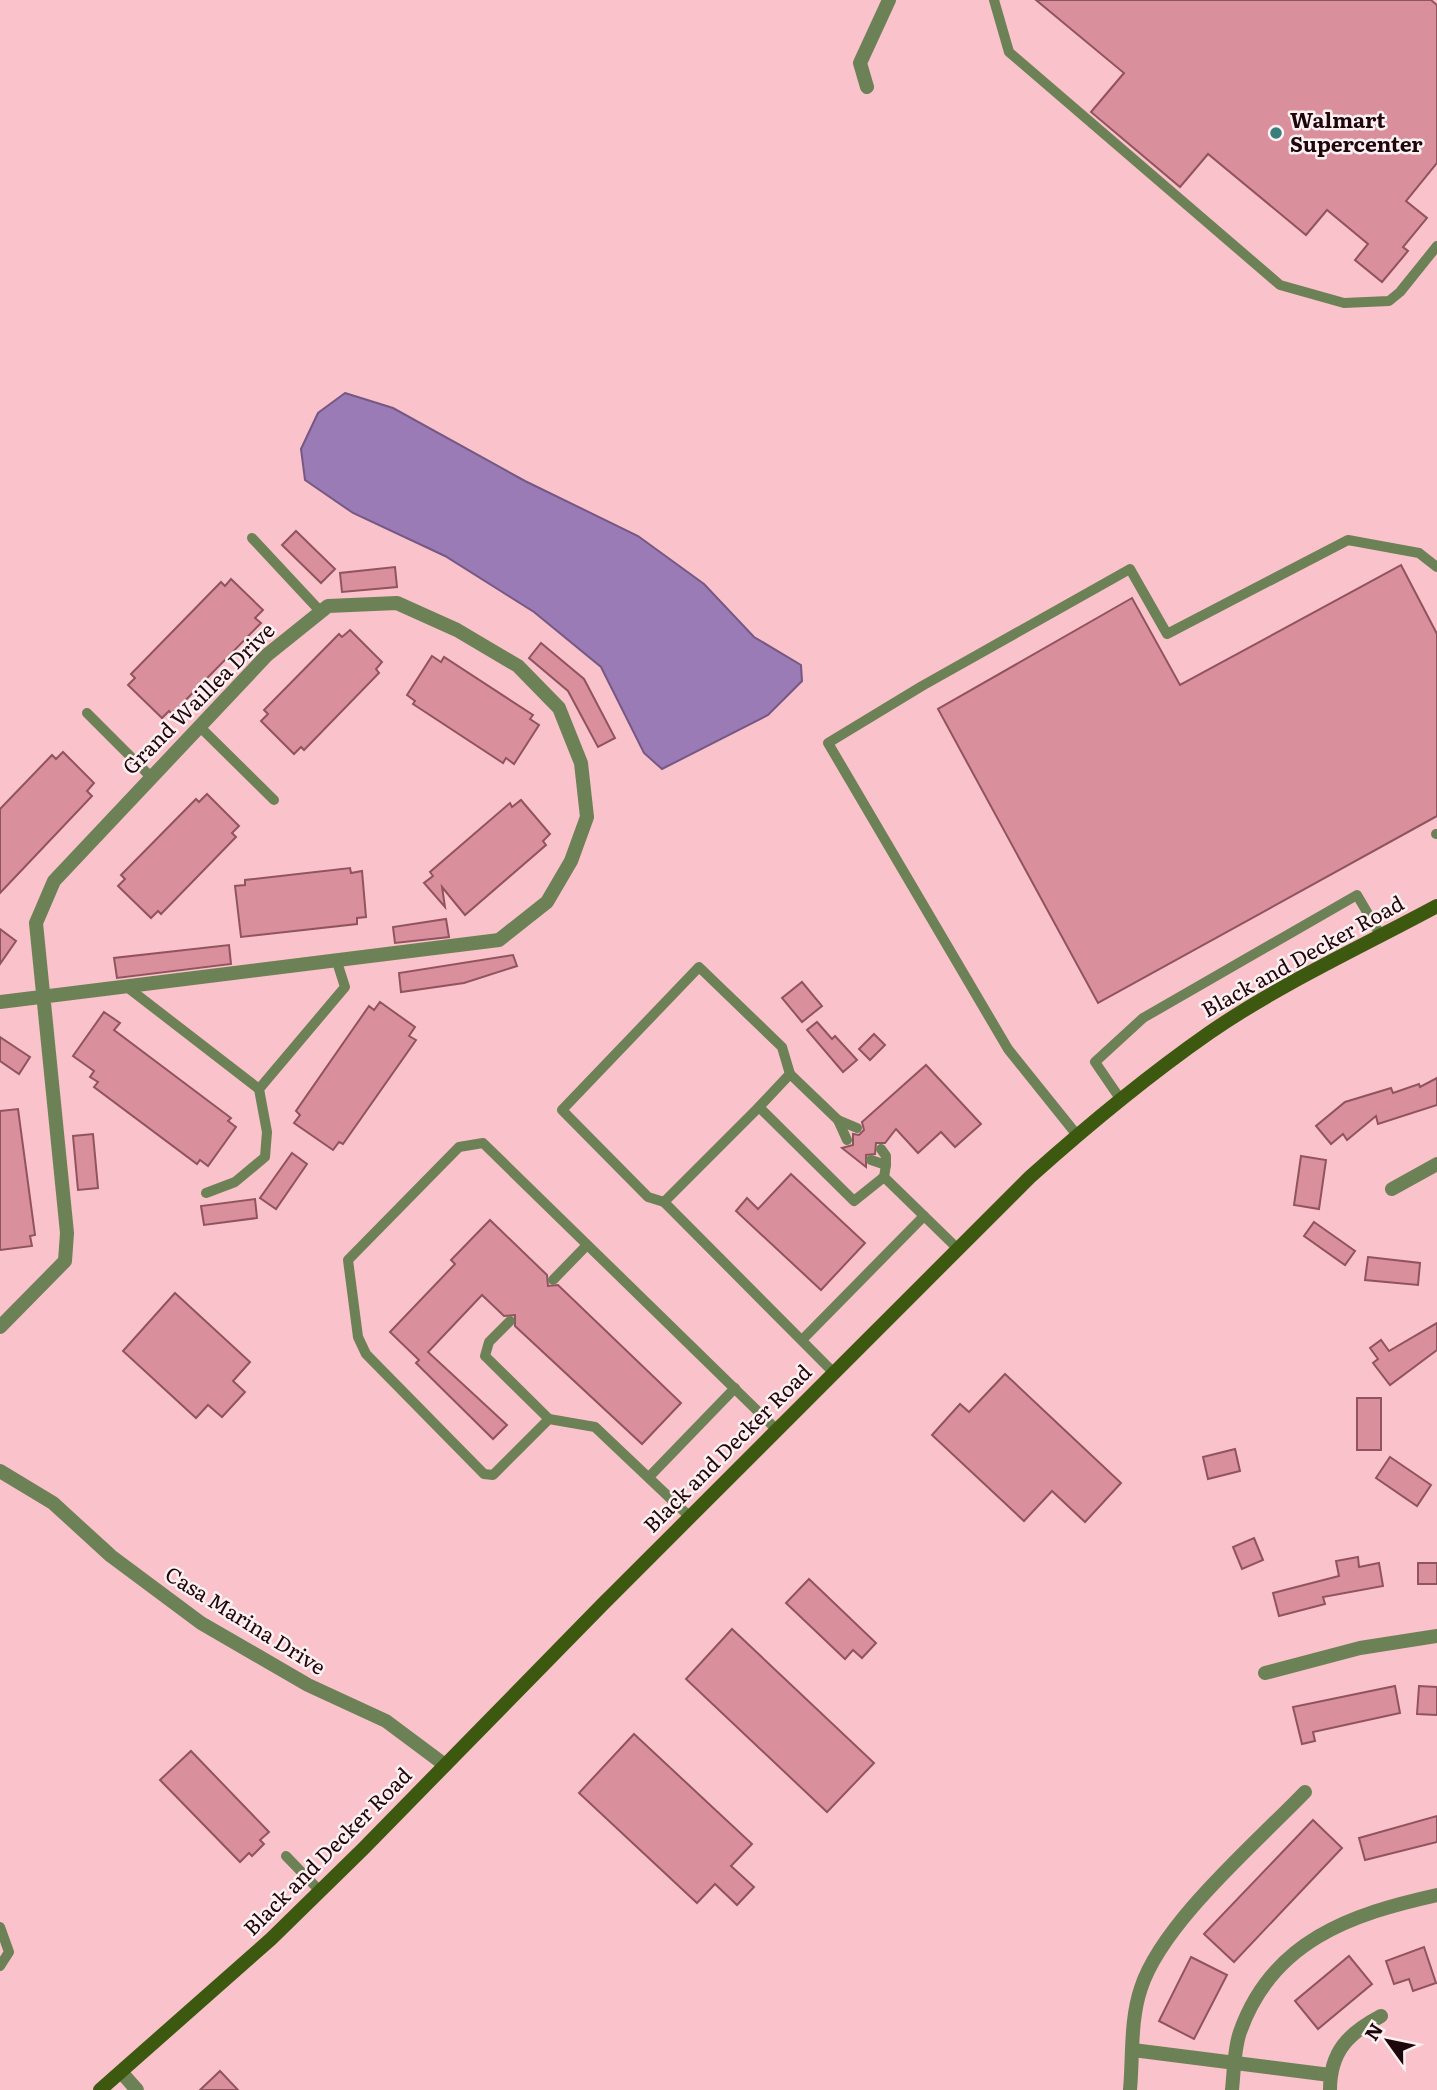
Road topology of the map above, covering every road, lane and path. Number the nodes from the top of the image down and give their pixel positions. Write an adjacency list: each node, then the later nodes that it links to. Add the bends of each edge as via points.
1 (889, 0): 3 (street, via 860,63)
2 (994, 0): 4 (lane, via 1009,52 1280,285 1344,303 1389,301)
3 (867, 87)
4 (1437, 246)
5 (252, 538): 7 (lane)
6 (1437, 567): 24 (lane, via 1419,553 1348,540 1167,634 1130,569 828,743 1008,1049)
7 (321, 612): 9 (street, Grand Waillea Drive, via 267,655); 14 (street, Grand Waillea Drive, via 328,606 397,603 457,630 518,666 559,708 580,763 587,817 571,861 547,902 499,940)
8 (87, 713): 10 (lane)
9 (199, 726): 10 (street, Grand Waillea Drive); 11 (lane)
10 (150, 777): 16 (street, Grand Waillea Drive, via 54,881 36,919)
11 (274, 800)
12 (1437, 906): 13 (main road, Black and Decker Road)
13 (1381, 936): 20 (main road, Black and Decker Road, via 1210,1032); 20 (lane, via 1357,895 1143,1018 1095,1062)
14 (337, 962): 15 (street, Grand Waillea Drive); 19 (lane, via 345,987)
15 (127, 987): 16 (street, Grand Waillea Drive); 19 (lane)
16 (43, 997): 17 (street, Grand Waillea Drive); 39 (street, Grand Waillea Drive, via 67,1233 65,1261)
17 (0, 1002)
18 (790, 1074): 21 (lane); 22 (lane); 33 (lane, via 782,1047 699,967 562,1110 648,1197)
19 (259, 1089): 32 (lane, via 267,1132 265,1157 235,1182)
20 (1121, 1100): 24 (main road, Black and Decker Road)
21 (759, 1107): 30 (lane, via 854,1201); 33 (lane)
22 (838, 1120): 23 (lane); 25 (lane)
23 (857, 1128)
24 (1077, 1135): 36 (main road, Black and Decker Road)
25 (847, 1140)
26 (881, 1149): 29 (lane)
27 (871, 1160): 29 (lane)
28 (1437, 1164): 31 (street)
29 (886, 1165): 30 (lane)
30 (884, 1177): 34 (lane)
31 (1392, 1189)
32 (206, 1193)
33 (664, 1202): 40 (lane)
34 (924, 1216): 36 (lane); 40 (lane)
35 (587, 1245): 37 (lane); 42 (lane); 43 (lane, via 483,1143 459,1147 348,1260 358,1337 366,1354 484,1474 494,1475)
36 (958, 1249): 41 (main road, Black and Decker Road)
37 (552, 1280)
38 (510, 1321): 43 (lane, via 489,1342 485,1356)
39 (1, 1325)
40 (802, 1340): 41 (lane)
41 (834, 1373): 44 (main road, Black and Decker Road)
42 (735, 1388): 44 (lane); 46 (lane)
43 (549, 1419): 46 (lane, via 595,1427)
44 (777, 1430): 47 (main road, Black and Decker Road)
45 (0, 1471): 50 (street, Casa Marina Drive, via 53,1503 111,1556 201,1623 308,1685 386,1721)
46 (649, 1476): 47 (lane)
47 (690, 1517): 50 (main road, Black and Decker Road)
48 (1437, 1636): 49 (street, via 1360,1648)
49 (1265, 1673)
50 (445, 1765): 53 (main road, Black and Decker Road)
51 (1306, 1792): 58 (street, via 1174,1928 1140,1989)
52 (286, 1856): 53 (lane)
53 (320, 1891): 60 (main road, Black and Decker Road)
54 (1437, 1895): 59 (street, via 1362,1914 1328,1929 1284,1960 1255,1997 1239,2034)
55 (0, 1927): 56 (lane, via 9,1952)
56 (0, 1966)
57 (1381, 2016): 61 (street, via 1356,2030 1337,2053)
58 (1133, 2050): 59 (street); 64 (street)
59 (1236, 2063): 61 (street); 65 (street)
60 (121, 2071): 62 (main road, Black and Decker Road); 63 (street)
61 (1330, 2083)
62 (100, 2090)
63 (137, 2090)
64 (1130, 2090)
65 (1232, 2090)

